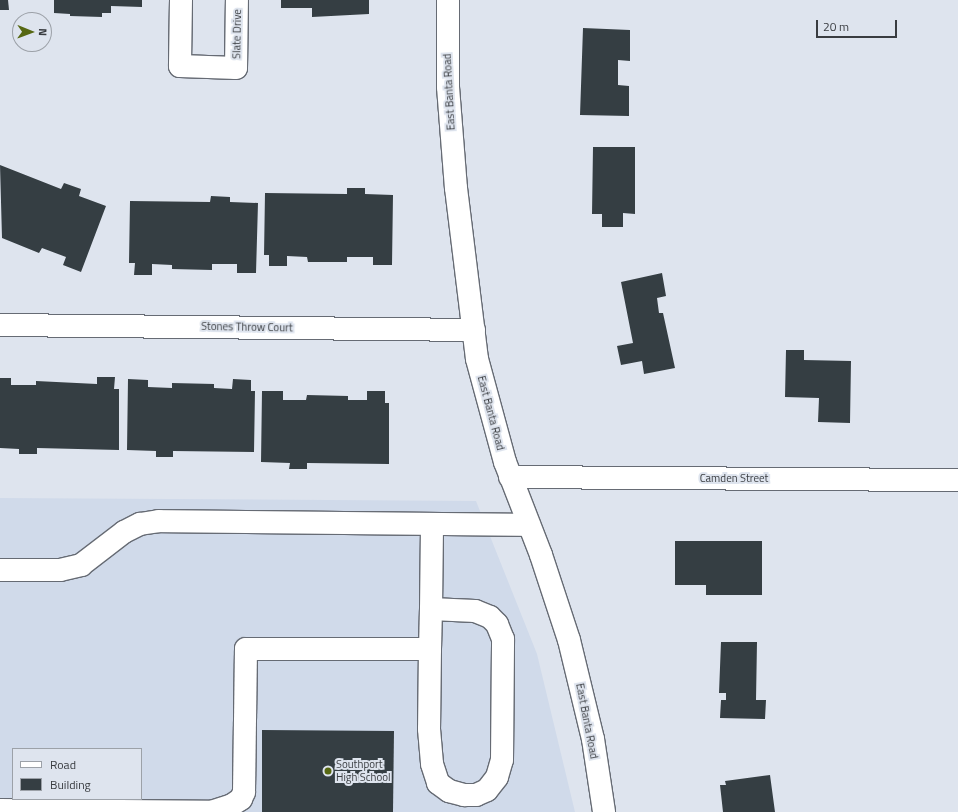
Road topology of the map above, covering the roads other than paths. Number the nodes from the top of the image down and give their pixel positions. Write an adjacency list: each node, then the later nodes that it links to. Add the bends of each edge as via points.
1 (181, 0): 2 (street, Slate Drive, via 180,66 236,68)
2 (237, 0)
3 (448, 0): 6 (street, East Banta Road, via 448,87 456,188)
4 (0, 314): 5 (street, Stones Throw Court)
5 (10, 325): 6 (street, Stones Throw Court)
6 (474, 330): 7 (street, East Banta Road, via 483,385)
7 (510, 477): 8 (street, Camden Street); 10 (street, East Banta Road)
8 (958, 480)
9 (432, 524): 10 (street); 11 (street, via 158,521 140,524 124,532 81,565 60,570); 12 (street)
10 (529, 525): 15 (street, East Banta Road, via 569,640 593,739)
11 (0, 570)
12 (431, 609): 13 (street); 13 (street, via 475,611 490,617 497,624 503,639 502,760 494,782 487,790 476,795 449,791 438,783 432,764 429,729)
13 (430, 649): 14 (street, via 246,649 244,792 240,799 224,809 211,812)
14 (0, 810)
15 (604, 812)

